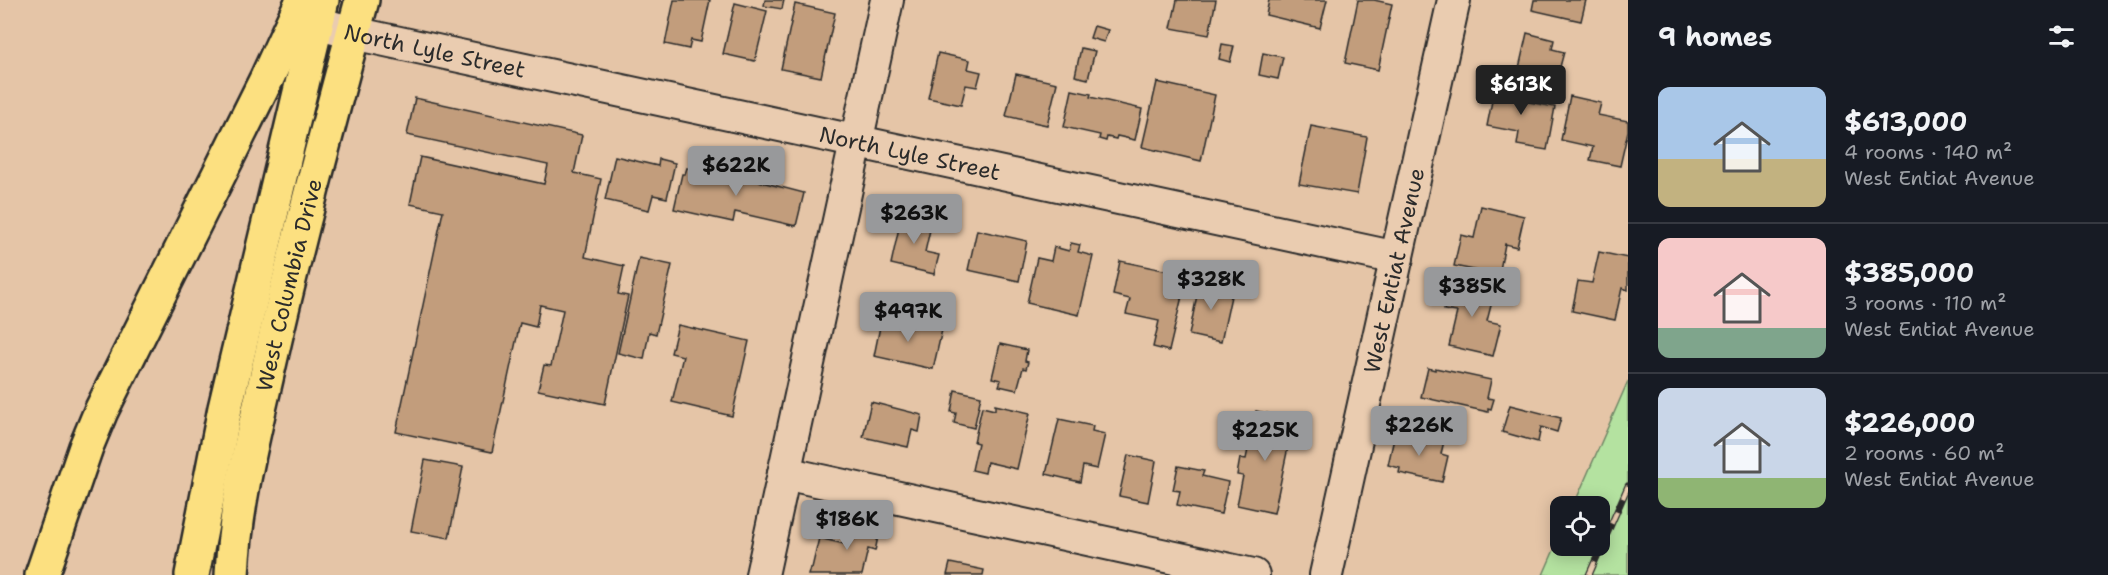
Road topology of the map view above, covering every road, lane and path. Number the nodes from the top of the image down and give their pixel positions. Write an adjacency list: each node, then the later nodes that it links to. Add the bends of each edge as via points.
1 (362, 0): 5 (main road, West Columbia Drive)
2 (887, 0): 6 (street)
3 (1455, 0): 7 (street, West Entiat Avenue)
4 (314, 8): 5 (street, North Lyle Street); 9 (main road, via 267,78 101,411); 10 (main road, West Columbia Drive)
5 (353, 33): 6 (street, North Lyle Street); 11 (main road, West Columbia Drive, via 300,232 256,425)
6 (856, 141): 7 (street, North Lyle Street); 8 (street)
7 (1397, 258): 14 (street, West Entiat Avenue)
8 (784, 472): 12 (street); 13 (street)
9 (42, 575)
10 (192, 575)
11 (232, 575)
12 (762, 575)
13 (1253, 575)
14 (1326, 575)

